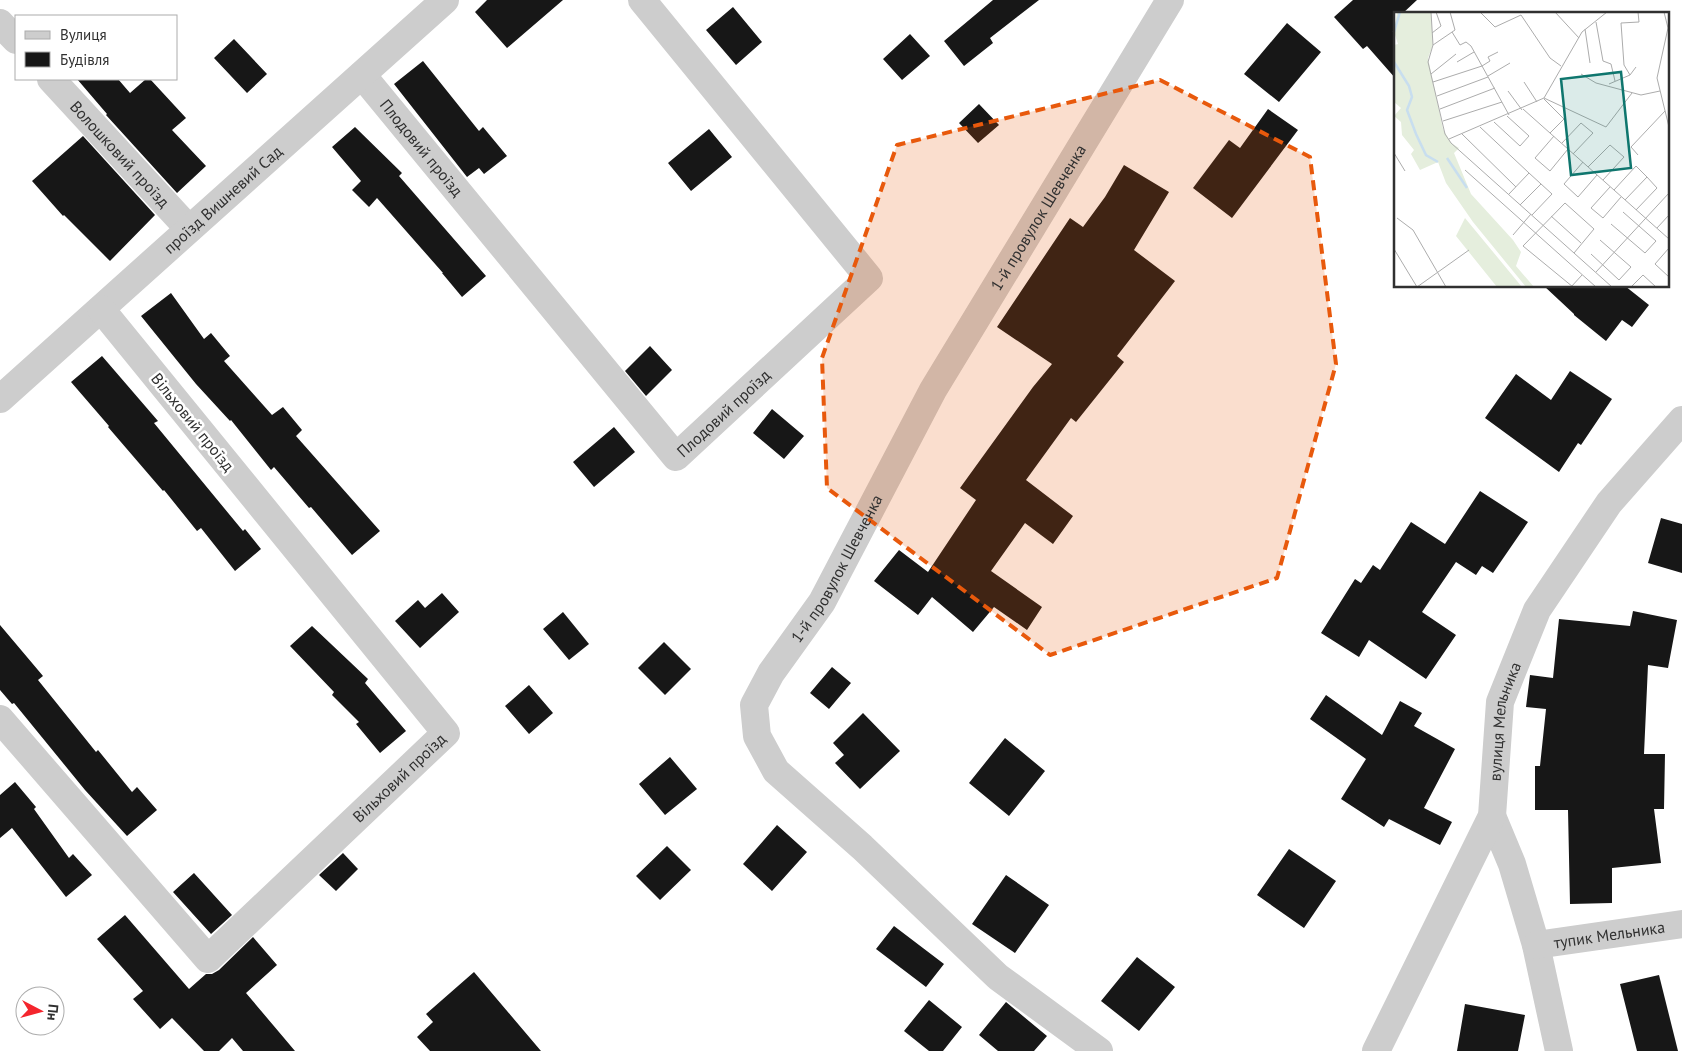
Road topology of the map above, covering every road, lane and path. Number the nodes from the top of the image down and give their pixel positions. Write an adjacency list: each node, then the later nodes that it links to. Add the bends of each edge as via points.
1 (444, 0): 6 (street, проїзд Вишневий Сад)
2 (642, 0): 6 (street, Плодовий проїзд, via 869,278 676,457)
3 (1170, 0): 16 (street, 1-й провулок Шевченка, via 933,390 822,602 771,672 754,704 757,736 776,771 862,847 998,977)
4 (0, 23): 5 (street)
5 (15, 39)
6 (362, 75): 8 (street, проїзд Вишневий Сад)
7 (52, 80): 8 (street, Волошковий проїзд)
8 (189, 229): 9 (street, проїзд Вишневий Сад)
9 (101, 309): 10 (street, проїзд Вишневий Сад); 12 (street, Вільховий проїзд, via 446,732 208,959)
10 (0, 400)
11 (1682, 420): 13 (street, вулиця Мельника, via 1609,503 1537,610 1500,702)
12 (0, 719)
13 (1492, 816): 15 (street, via 1512,864); 17 (street, вулиця Мельника)
14 (1682, 924): 15 (street, тупик Мельника)
15 (1536, 945): 18 (street)
16 (1099, 1051)
17 (1376, 1051)
18 (1559, 1051)

